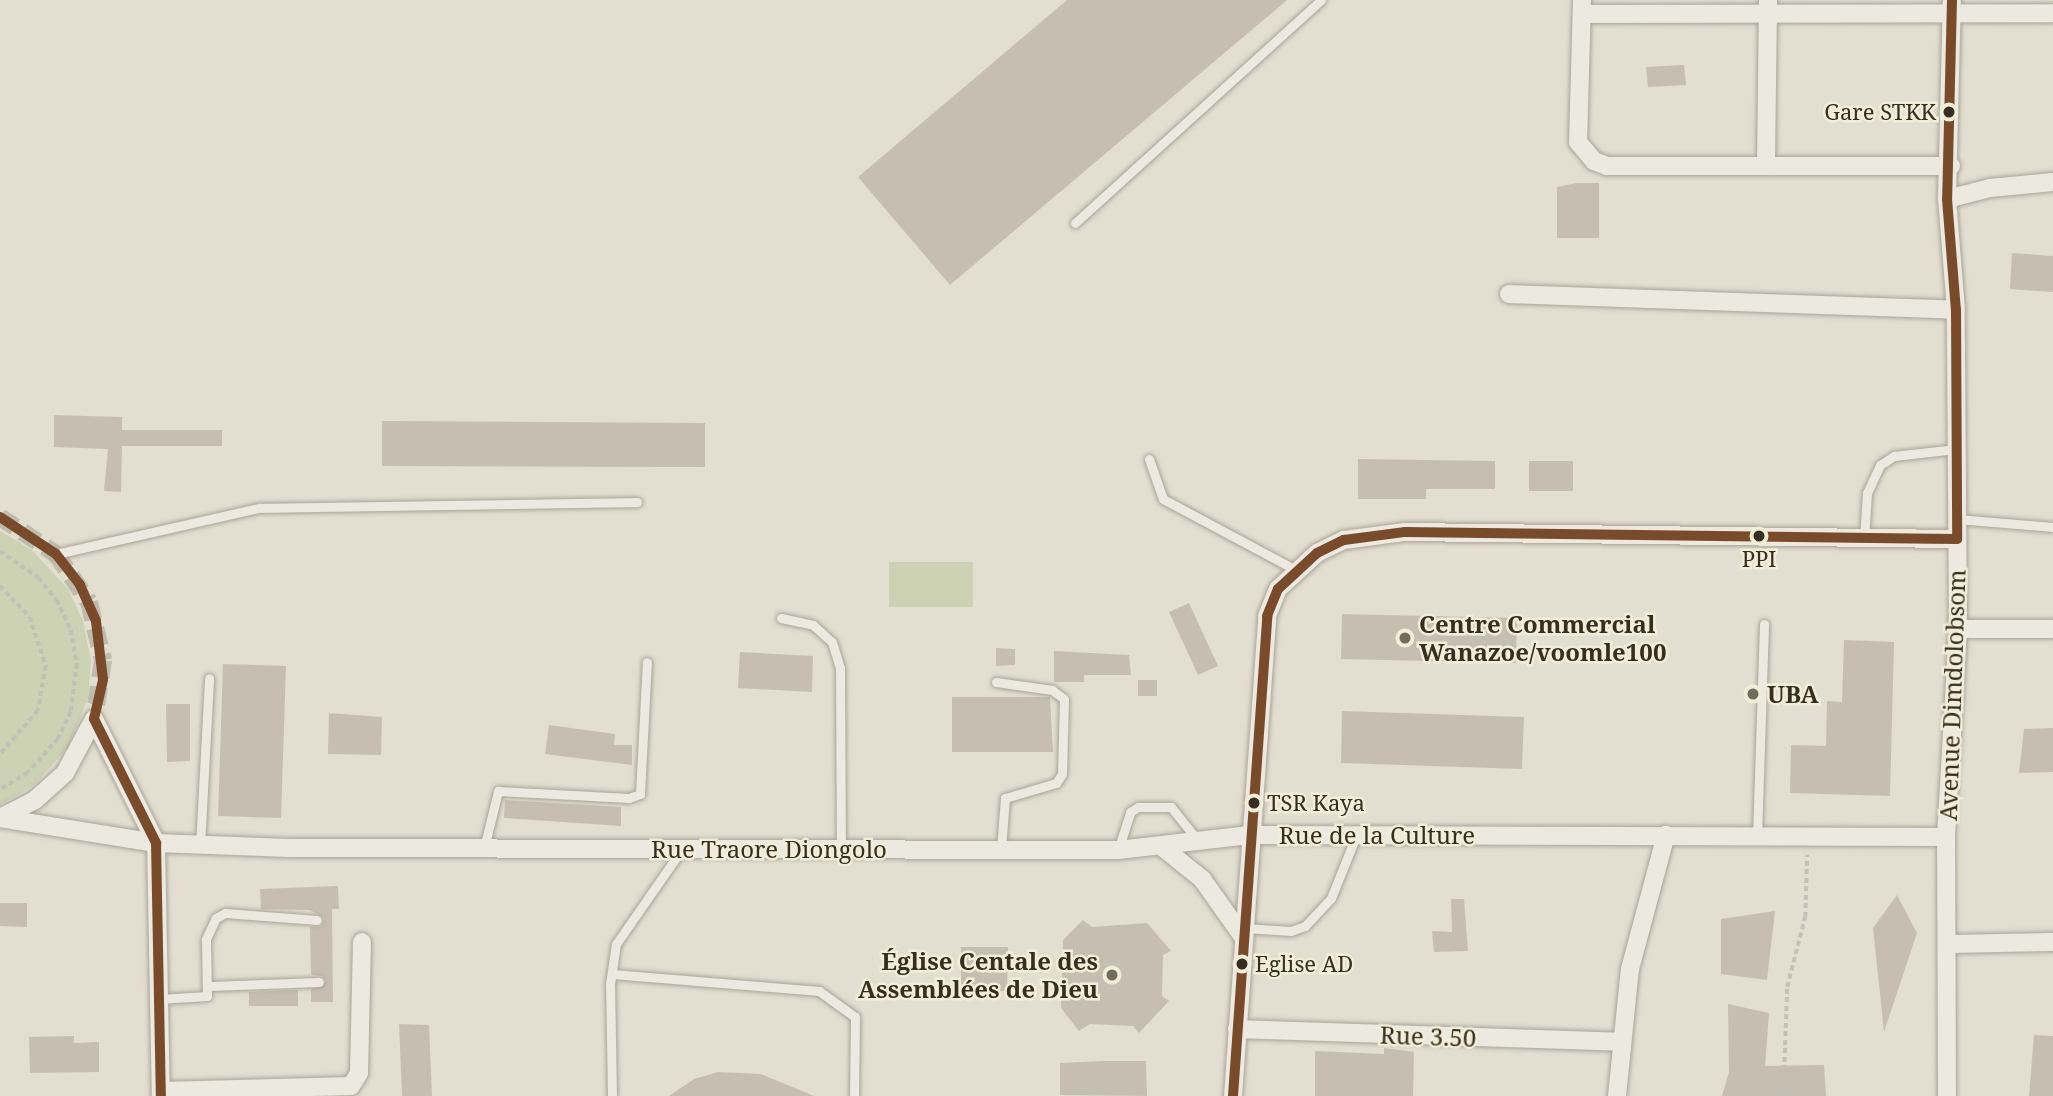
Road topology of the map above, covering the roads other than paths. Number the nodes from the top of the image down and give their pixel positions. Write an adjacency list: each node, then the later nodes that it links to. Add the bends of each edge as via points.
1 (1321, 0): 10 (lane)
2 (1768, 6): 3 (street); 4 (street); 6 (street)
3 (1952, 6): 5 (street); 7 (street, Avenue Dimdolobsom)
4 (1582, 7): 6 (street, via 1578,142 1594,161 1607,166)
5 (2053, 13)
6 (1766, 165): 7 (street)
7 (1951, 166): 9 (street, Avenue Dimdolobsom)
8 (2053, 182): 9 (street, via 1990,187)
9 (1947, 199): 12 (street, Avenue Dimdolobsom)
10 (1075, 223)
11 (1509, 294): 12 (street)
12 (1956, 310): 13 (street, Avenue Dimdolobsom)
13 (1956, 449): 16 (street, Avenue Dimdolobsom); 18 (lane, via 1894,456 1880,465 1867,493)
14 (1149, 459): 21 (lane, via 1163,499)
15 (637, 502): 20 (lane, via 259,508)
16 (1956, 519): 17 (lane); 19 (street, Avenue Dimdolobsom)
17 (2053, 527)
18 (1864, 539): 19 (street, Rue de la Culture); 21 (street, Rue de la Culture, via 1405,532 1344,540)
19 (1957, 539): 24 (street, Avenue Dimdolobsom)
20 (56, 554)
21 (1296, 570): 30 (street, Rue de la Culture, via 1278,589 1267,616)
22 (781, 618): 41 (lane, via 813,625 832,642 840,668)
23 (1764, 624): 33 (lane)
24 (1958, 629): 25 (street); 34 (street, Avenue Dimdolobsom)
25 (2053, 629)
26 (646, 662): 39 (lane, via 640,794 498,791)
27 (209, 678): 37 (lane)
28 (996, 682): 42 (lane, via 1052,690 1064,699 1062,774 1056,783 1005,798)
29 (0, 818): 36 (street, Rue Traore Diongolo); 36 (street, via 35,800 65,773 94,719)
30 (1249, 835): 31 (street, Rue de la Culture); 35 (street, Rue Traore Diongolo); 45 (street)
31 (1356, 835): 32 (street, Rue de la Culture); 45 (lane, via 1331,898 1305,926)
32 (1665, 835): 33 (street, Rue de la Culture); 54 (street, via 1630,968)
33 (1757, 836): 34 (street, Rue de la Culture)
34 (1946, 837): 48 (street, Avenue Dimdolobsom)
35 (1199, 842): 38 (street, Rue Traore Diongolo); 43 (lane, via 1171,807 1138,807 1130,812)
36 (156, 843): 37 (street, Rue Traore Diongolo); 52 (street)
37 (200, 846): 39 (street, Rue Traore Diongolo)
38 (1161, 846): 43 (street, Rue Traore Diongolo); 45 (street, via 1202,879)
39 (484, 848): 40 (street, Rue Traore Diongolo)
40 (682, 848): 41 (street, Rue Traore Diongolo); 49 (lane, via 617,944)
41 (841, 849): 42 (street, Rue Traore Diongolo)
42 (1001, 849): 43 (street, Rue Traore Diongolo)
43 (1118, 850)
44 (317, 920): 51 (lane, via 225,913 216,918 206,939)
45 (1245, 933): 53 (street)
46 (362, 942): 55 (street, via 359,1073 351,1086)
47 (2053, 942): 48 (street)
48 (1947, 944): 60 (street, Avenue Dimdolobsom)
49 (612, 974): 56 (lane); 57 (lane, via 819,992 855,1017)
50 (319, 982): 51 (lane)
51 (210, 986): 52 (lane, via 199,1000)
52 (159, 999): 55 (street)
53 (1237, 1029): 54 (street, Rue 3.50); 58 (street)
54 (1619, 1042): 59 (street)
55 (161, 1093)
56 (612, 1096)
57 (854, 1096)
58 (1233, 1096)
59 (1617, 1096)
60 (1947, 1096)

